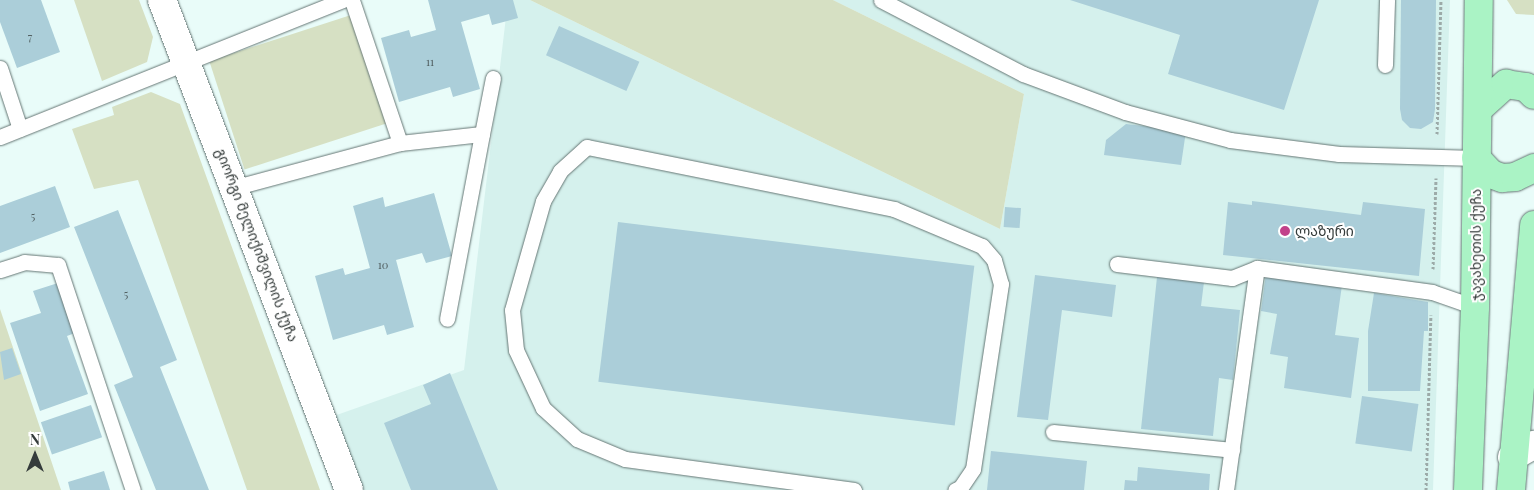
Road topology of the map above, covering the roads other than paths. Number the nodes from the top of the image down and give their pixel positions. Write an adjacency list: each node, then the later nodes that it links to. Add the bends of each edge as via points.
1 (162, 0): 7 (street, გიორგი მელიქიშვილის ქუჩა)
2 (342, 0): 7 (lane)
3 (352, 0): 16 (lane)
4 (881, 0): 17 (lane, via 1023,74 1125,112 1230,140 1340,154)
5 (1387, 0): 8 (lane)
6 (1479, 0): 12 (main road, ჯავახეთის ქუჩა)
7 (186, 62): 13 (lane); 19 (street, გიორგი მელიქიშვილის ქუჩა)
8 (1385, 65)
9 (0, 68): 13 (lane)
10 (493, 78): 14 (lane)
11 (1534, 95): 12 (main road, via 1526,87 1506,84)
12 (1478, 109): 17 (main road, ჯავახეთის ქუჩა)
13 (20, 129): 15 (lane)
14 (482, 134): 16 (lane); 25 (lane)
15 (0, 138)
16 (400, 142): 19 (lane)
17 (1476, 158): 18 (main road, via 1491,174 1502,178 1515,177); 24 (main road, ჯავახეთის ქუჩა)
18 (1534, 168)
19 (236, 187): 30 (street, გიორგი მელიქიშვილის ქუჩა)
20 (1534, 225): 28 (main road)
21 (1117, 264): 22 (lane, via 1232,278)
22 (1257, 268): 24 (lane, via 1432,292); 27 (lane)
23 (0, 270): 29 (lane, via 24,262 58,265)
24 (1475, 307): 34 (main road, ჯავახეთის ქუჩა)
25 (447, 319)
26 (1053, 432): 27 (lane)
27 (1232, 450): 33 (lane)
28 (1523, 451): 35 (main road)
29 (133, 490)
30 (349, 490)
31 (854, 490): 32 (lane, via 624,459 577,439 544,408 516,350 512,310 543,201 560,171 587,147 894,209 982,246 994,260 1002,284 974,469)
32 (955, 490)
33 (1226, 490)
34 (1468, 490)
35 (1511, 490)

